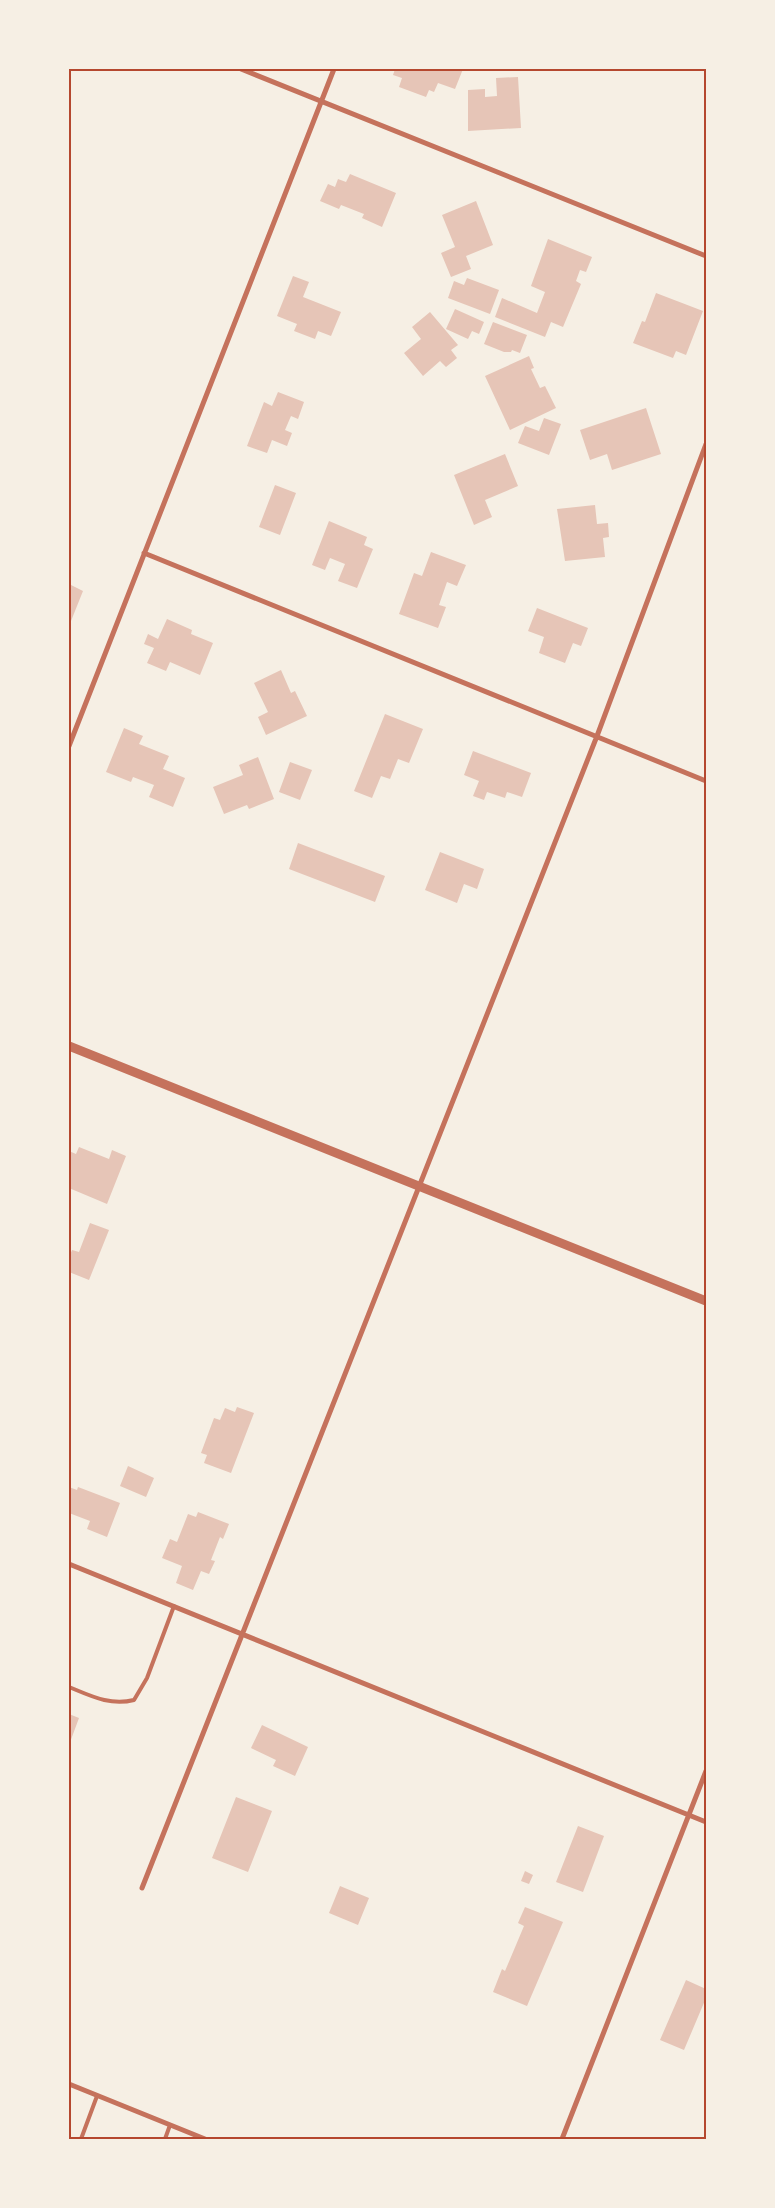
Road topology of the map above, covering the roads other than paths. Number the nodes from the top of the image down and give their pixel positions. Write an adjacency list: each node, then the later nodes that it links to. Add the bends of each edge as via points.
1 (241, 69): 3 (street)
2 (334, 69): 3 (street)
3 (321, 101): 4 (street); 6 (street)
4 (706, 256)
5 (706, 444): 7 (street)
6 (144, 553): 7 (street); 8 (street)
7 (597, 736): 9 (street); 11 (street)
8 (69, 746)
9 (706, 781)
10 (69, 1046): 11 (street)
11 (421, 1185): 12 (street); 15 (street)
12 (706, 1301)
13 (69, 1564): 14 (street)
14 (174, 1606): 15 (street); 16 (lane, via 147,1678 134,1700 119,1703 99,1700)
15 (243, 1633): 18 (street); 20 (street)
16 (69, 1687)
17 (706, 1771): 18 (street)
18 (689, 1815): 19 (street); 27 (street)
19 (706, 1822)
20 (142, 1888)
21 (69, 2086): 22 (street)
22 (97, 2096): 23 (street); 24 (lane)
23 (170, 2125): 25 (lane); 26 (street)
24 (81, 2139)
25 (165, 2139)
26 (205, 2139)
27 (562, 2139)

